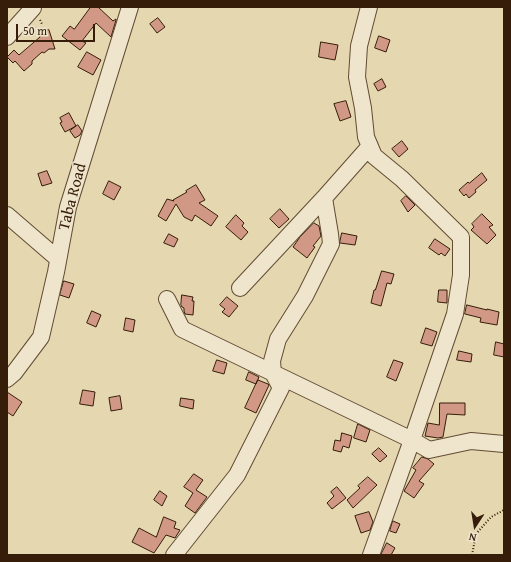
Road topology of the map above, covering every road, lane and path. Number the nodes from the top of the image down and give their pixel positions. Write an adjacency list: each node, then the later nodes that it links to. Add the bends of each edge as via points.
1 (33, 7): 4 (street)
2 (130, 7): 8 (street, Taba Road, via 68,207)
3 (370, 7): 5 (street, via 359,46 357,77 366,137)
4 (7, 38)
5 (370, 146): 6 (street); 13 (street, via 374,156 402,179 461,237 462,275 455,314)
6 (324, 198): 9 (street); 11 (street, via 331,244 305,296 278,339 272,361)
7 (7, 215): 8 (street)
8 (58, 258): 12 (street, Taba Road, via 41,337 14,374)
9 (240, 288)
10 (167, 299): 11 (street, via 182,329)
11 (273, 373): 13 (street); 16 (street, via 281,388 237,474)
12 (7, 378)
13 (412, 440): 14 (street, via 429,450 471,441); 17 (street)
14 (504, 444)
15 (504, 510): 18 (path, via 491,518 476,534)
16 (174, 555)
17 (371, 555)
18 (472, 555)

